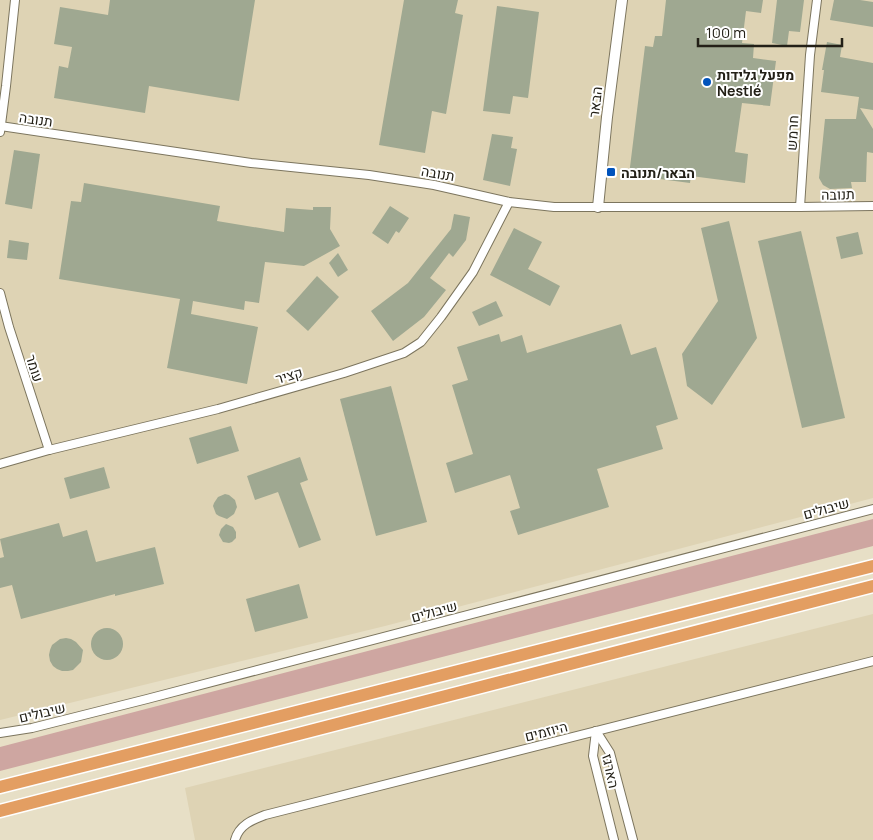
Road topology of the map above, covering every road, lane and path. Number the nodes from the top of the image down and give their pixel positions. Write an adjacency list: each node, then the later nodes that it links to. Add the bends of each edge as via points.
1 (15, 0): 4 (street)
2 (622, 0): 7 (street, הבאר)
3 (816, 0): 8 (street, חרמש)
4 (0, 128): 5 (street, תנובה, via 251,163 369,175)
5 (509, 202): 7 (street, תנובה); 10 (street, קציר, via 472,272 441,318 421,342 404,353 218,409)
6 (873, 206): 8 (street, תנובה)
7 (598, 207): 8 (street, תנובה)
8 (800, 207)
9 (0, 293): 10 (street, עומר)
10 (49, 450): 11 (street, קציר)
11 (0, 464)
12 (873, 509): 17 (street, שיבולים, via 147,699)
13 (873, 566): 18 (highway)
14 (873, 586): 19 (highway)
15 (873, 661): 16 (street, היוזמים)
16 (596, 732): 20 (street, היוזמים, via 265,815 249,821); 21 (street, הארגז, via 593,756); 22 (street, הארגז, via 610,752)
17 (0, 733)
18 (0, 787)
19 (0, 810)
20 (235, 840)
21 (614, 840)
22 (633, 840)

